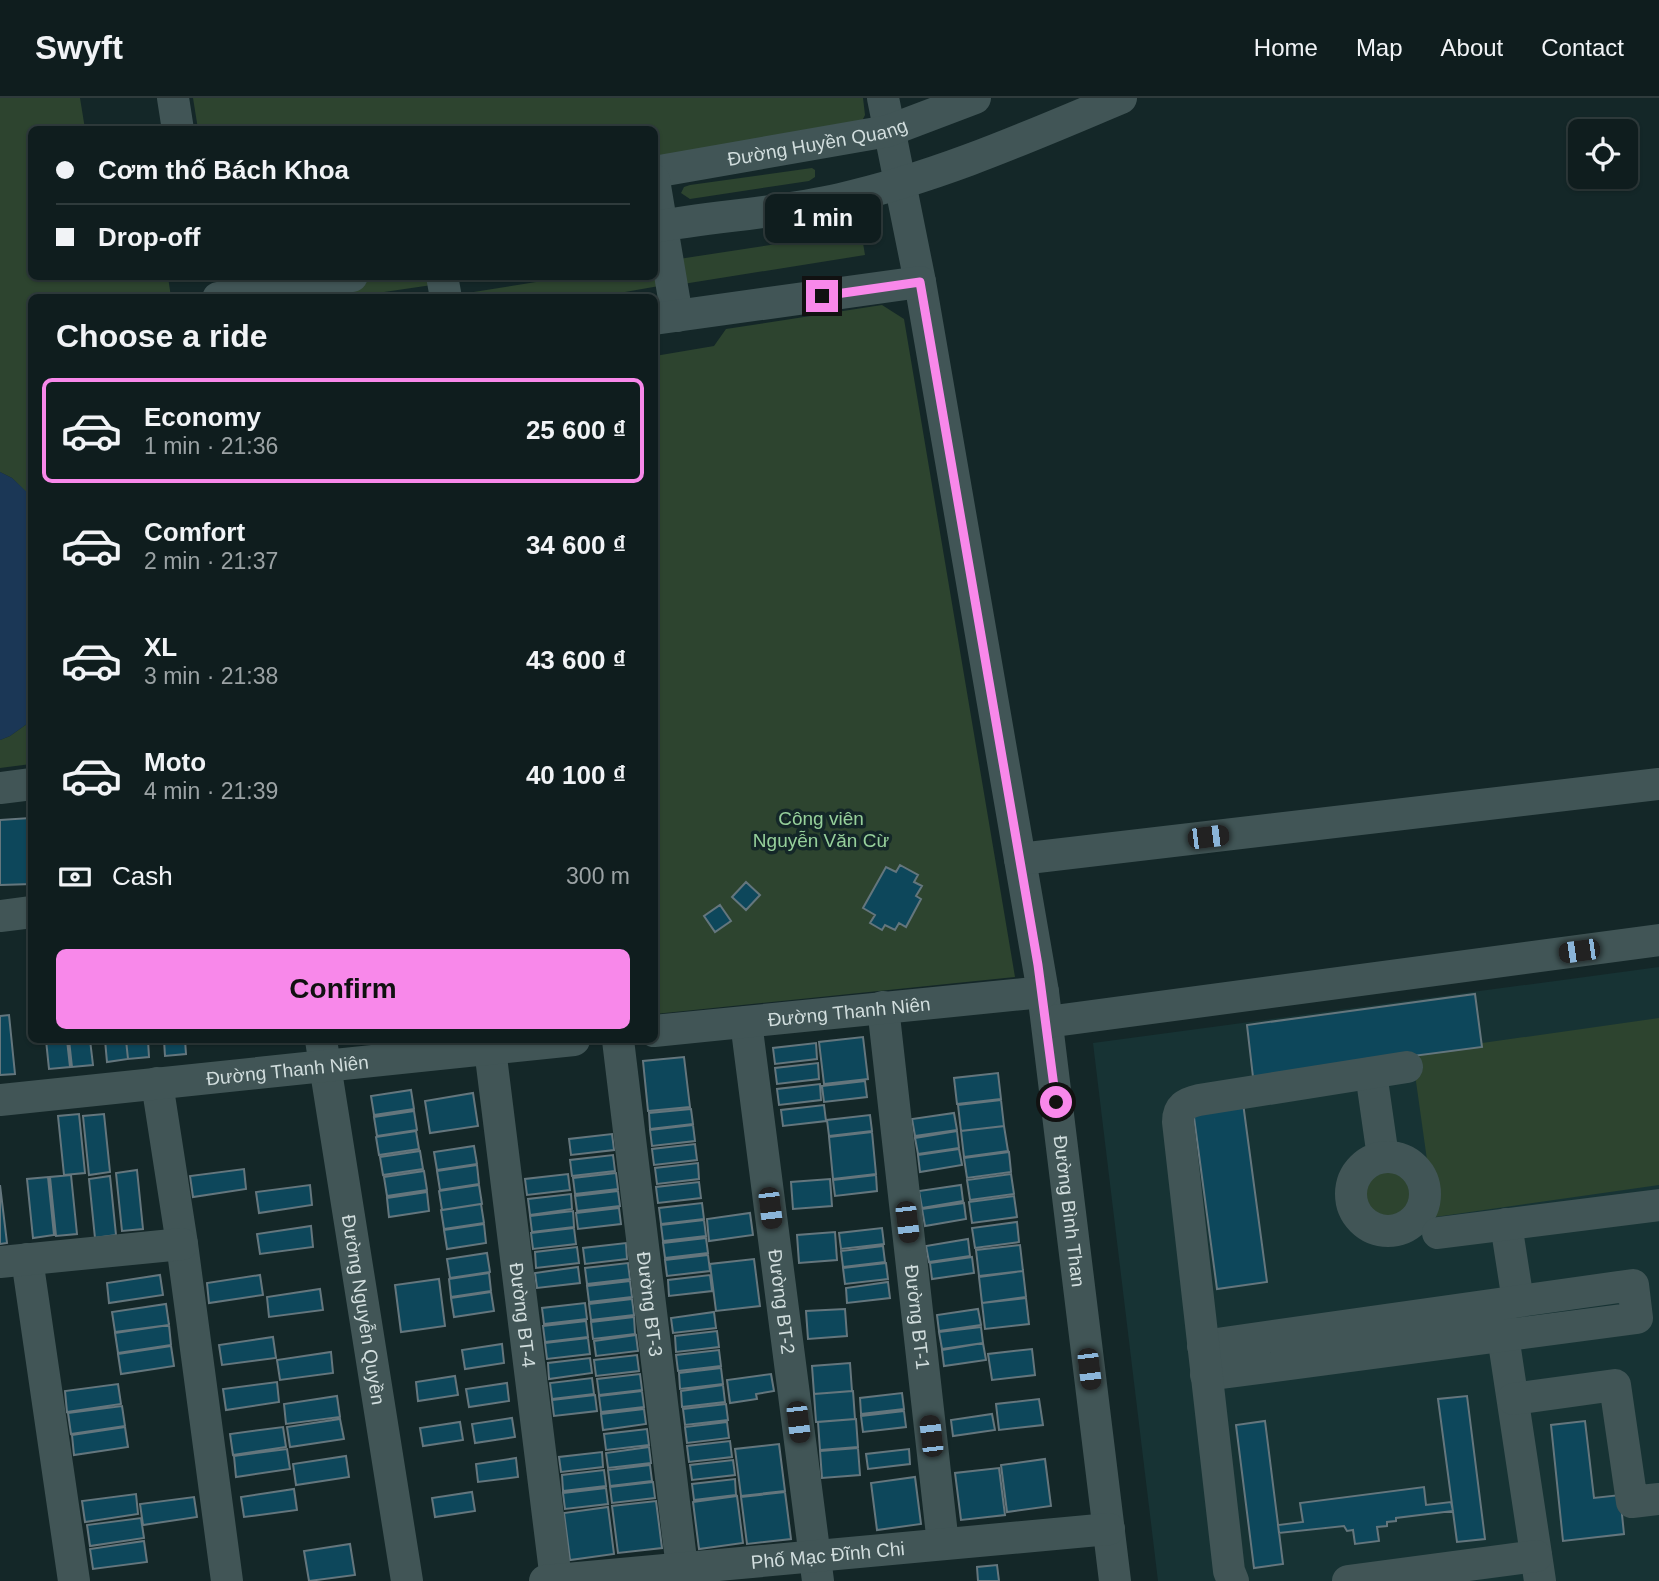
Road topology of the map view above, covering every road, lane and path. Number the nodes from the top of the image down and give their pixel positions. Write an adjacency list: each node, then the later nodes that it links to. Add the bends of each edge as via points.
1 (173, 98): 5 (street)
2 (883, 98): 6 (street, Đường Bình Than)
3 (975, 98): 6 (street, Đường Huyền Quang)
4 (1121, 98): 8 (street, via 962,164)
5 (176, 126)
6 (888, 131): 7 (street, Đường Huyền Quang); 8 (street, Đường Bình Than)
7 (658, 171)
8 (900, 184): 9 (street, via 837,200); 11 (street, Đường Bình Than)
9 (658, 226): 13 (street)
10 (328, 280): 12 (street)
11 (920, 282): 13 (street); 17 (street, Đường Bình Than)
12 (242, 294)
13 (666, 317)
14 (28, 784): 16 (street)
15 (1659, 784): 17 (street)
16 (0, 788)
17 (1020, 859): 22 (street, Đường Bình Than)
18 (28, 912): 19 (street)
19 (0, 915)
20 (1659, 940): 22 (street, Đường Thanh Niên)
21 (883, 1007): 22 (street, Đường Thanh Niên); 23 (street, Đường Thanh Niên); 45 (street, Đường BT-1)
22 (1045, 1007): 44 (street, Đường Bình Than)
23 (746, 1022): 24 (street, Đường Thanh Niên); 47 (street, Đường BT-2)
24 (658, 1031)
25 (546, 1043): 27 (street, Đường Thanh Niên)
26 (618, 1043): 46 (street, Đường BT-3)
27 (490, 1049): 28 (street, Đường Thanh Niên); 49 (street, Đường BT-4)
28 (323, 1053): 31 (street, Đường Thanh Niên); 52 (street, Đường Nguyễn Quyền)
29 (1407, 1067): 30 (street)
30 (1371, 1073): 33 (street); 41 (street, via 1199,1100 1179,1111)
31 (157, 1083): 32 (street, Đường Thanh Niên); 37 (street)
32 (0, 1100)
33 (1383, 1157)
34 (1659, 1205): 35 (street)
35 (1506, 1224): 36 (street); 39 (street)
36 (1438, 1233)
37 (182, 1244): 38 (street); 51 (street)
38 (13, 1261): 50 (street)
39 (1508, 1303): 40 (street); 40 (street, via 1633,1285 1637,1318); 41 (street)
40 (1503, 1336): 41 (street); 42 (street)
41 (1205, 1360): 54 (street)
42 (1513, 1399): 43 (street, via 1615,1385 1632,1502); 48 (street)
43 (1659, 1499)
44 (1109, 1529): 45 (street, Phố Mạc Đĩnh Chi); 53 (street, Đường Bình Than)
45 (943, 1544): 47 (street, Phố Mạc Đĩnh Chi)
46 (682, 1568): 47 (street, Phố Mạc Đĩnh Chi); 49 (street, Phố Mạc Đĩnh Chi)
47 (817, 1568)
48 (1538, 1568): 55 (street)
49 (550, 1580)
50 (74, 1581)
51 (227, 1581)
52 (407, 1581)
53 (1115, 1581)
54 (1233, 1581)
55 (1348, 1581)

